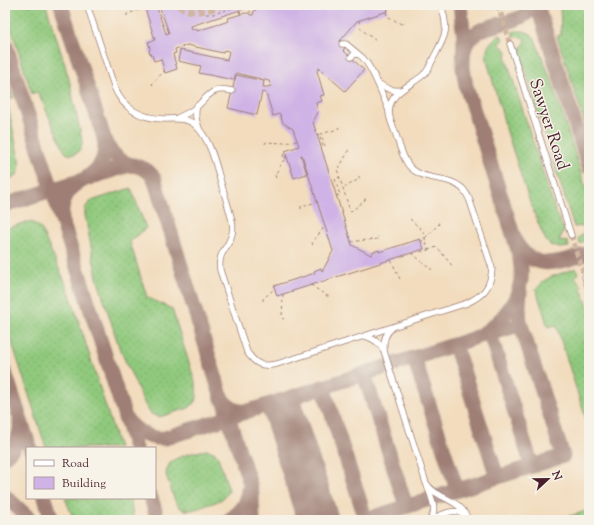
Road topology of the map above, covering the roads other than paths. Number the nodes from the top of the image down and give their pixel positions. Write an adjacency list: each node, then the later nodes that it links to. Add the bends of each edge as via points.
1 (87, 5): 12 (street, via 118,96 126,106 151,118)
2 (441, 5): 8 (street, via 446,20 443,42 425,74)
3 (342, 44): 5 (street, via 346,44)
4 (510, 44): 14 (street, Sawyer Road)
5 (358, 54): 6 (street); 7 (street, via 367,62)
6 (351, 58)
7 (377, 83): 8 (street, via 390,90); 11 (street)
8 (405, 88): 11 (street, via 392,99)
9 (232, 91): 10 (street, via 217,90)
10 (197, 106): 12 (street); 13 (street, via 196,120)
11 (389, 114): 17 (street, via 402,153 410,167 425,176 453,183 467,194 492,268 486,290 476,299)
12 (177, 118): 13 (street, via 189,121)
13 (201, 132): 18 (street, via 213,156 233,228 220,256 220,270 251,358 262,365 277,364)
14 (571, 235)
15 (585, 277): 16 (street)
16 (589, 289)
17 (393, 326): 18 (street); 19 (street, via 385,337)
18 (365, 336): 19 (street, via 376,341)
19 (384, 351): 20 (street)
20 (426, 483): 21 (street, via 431,489 460,507); 22 (street, via 434,510)
21 (467, 518): 22 (street, via 462,512 455,512)
22 (430, 520)

